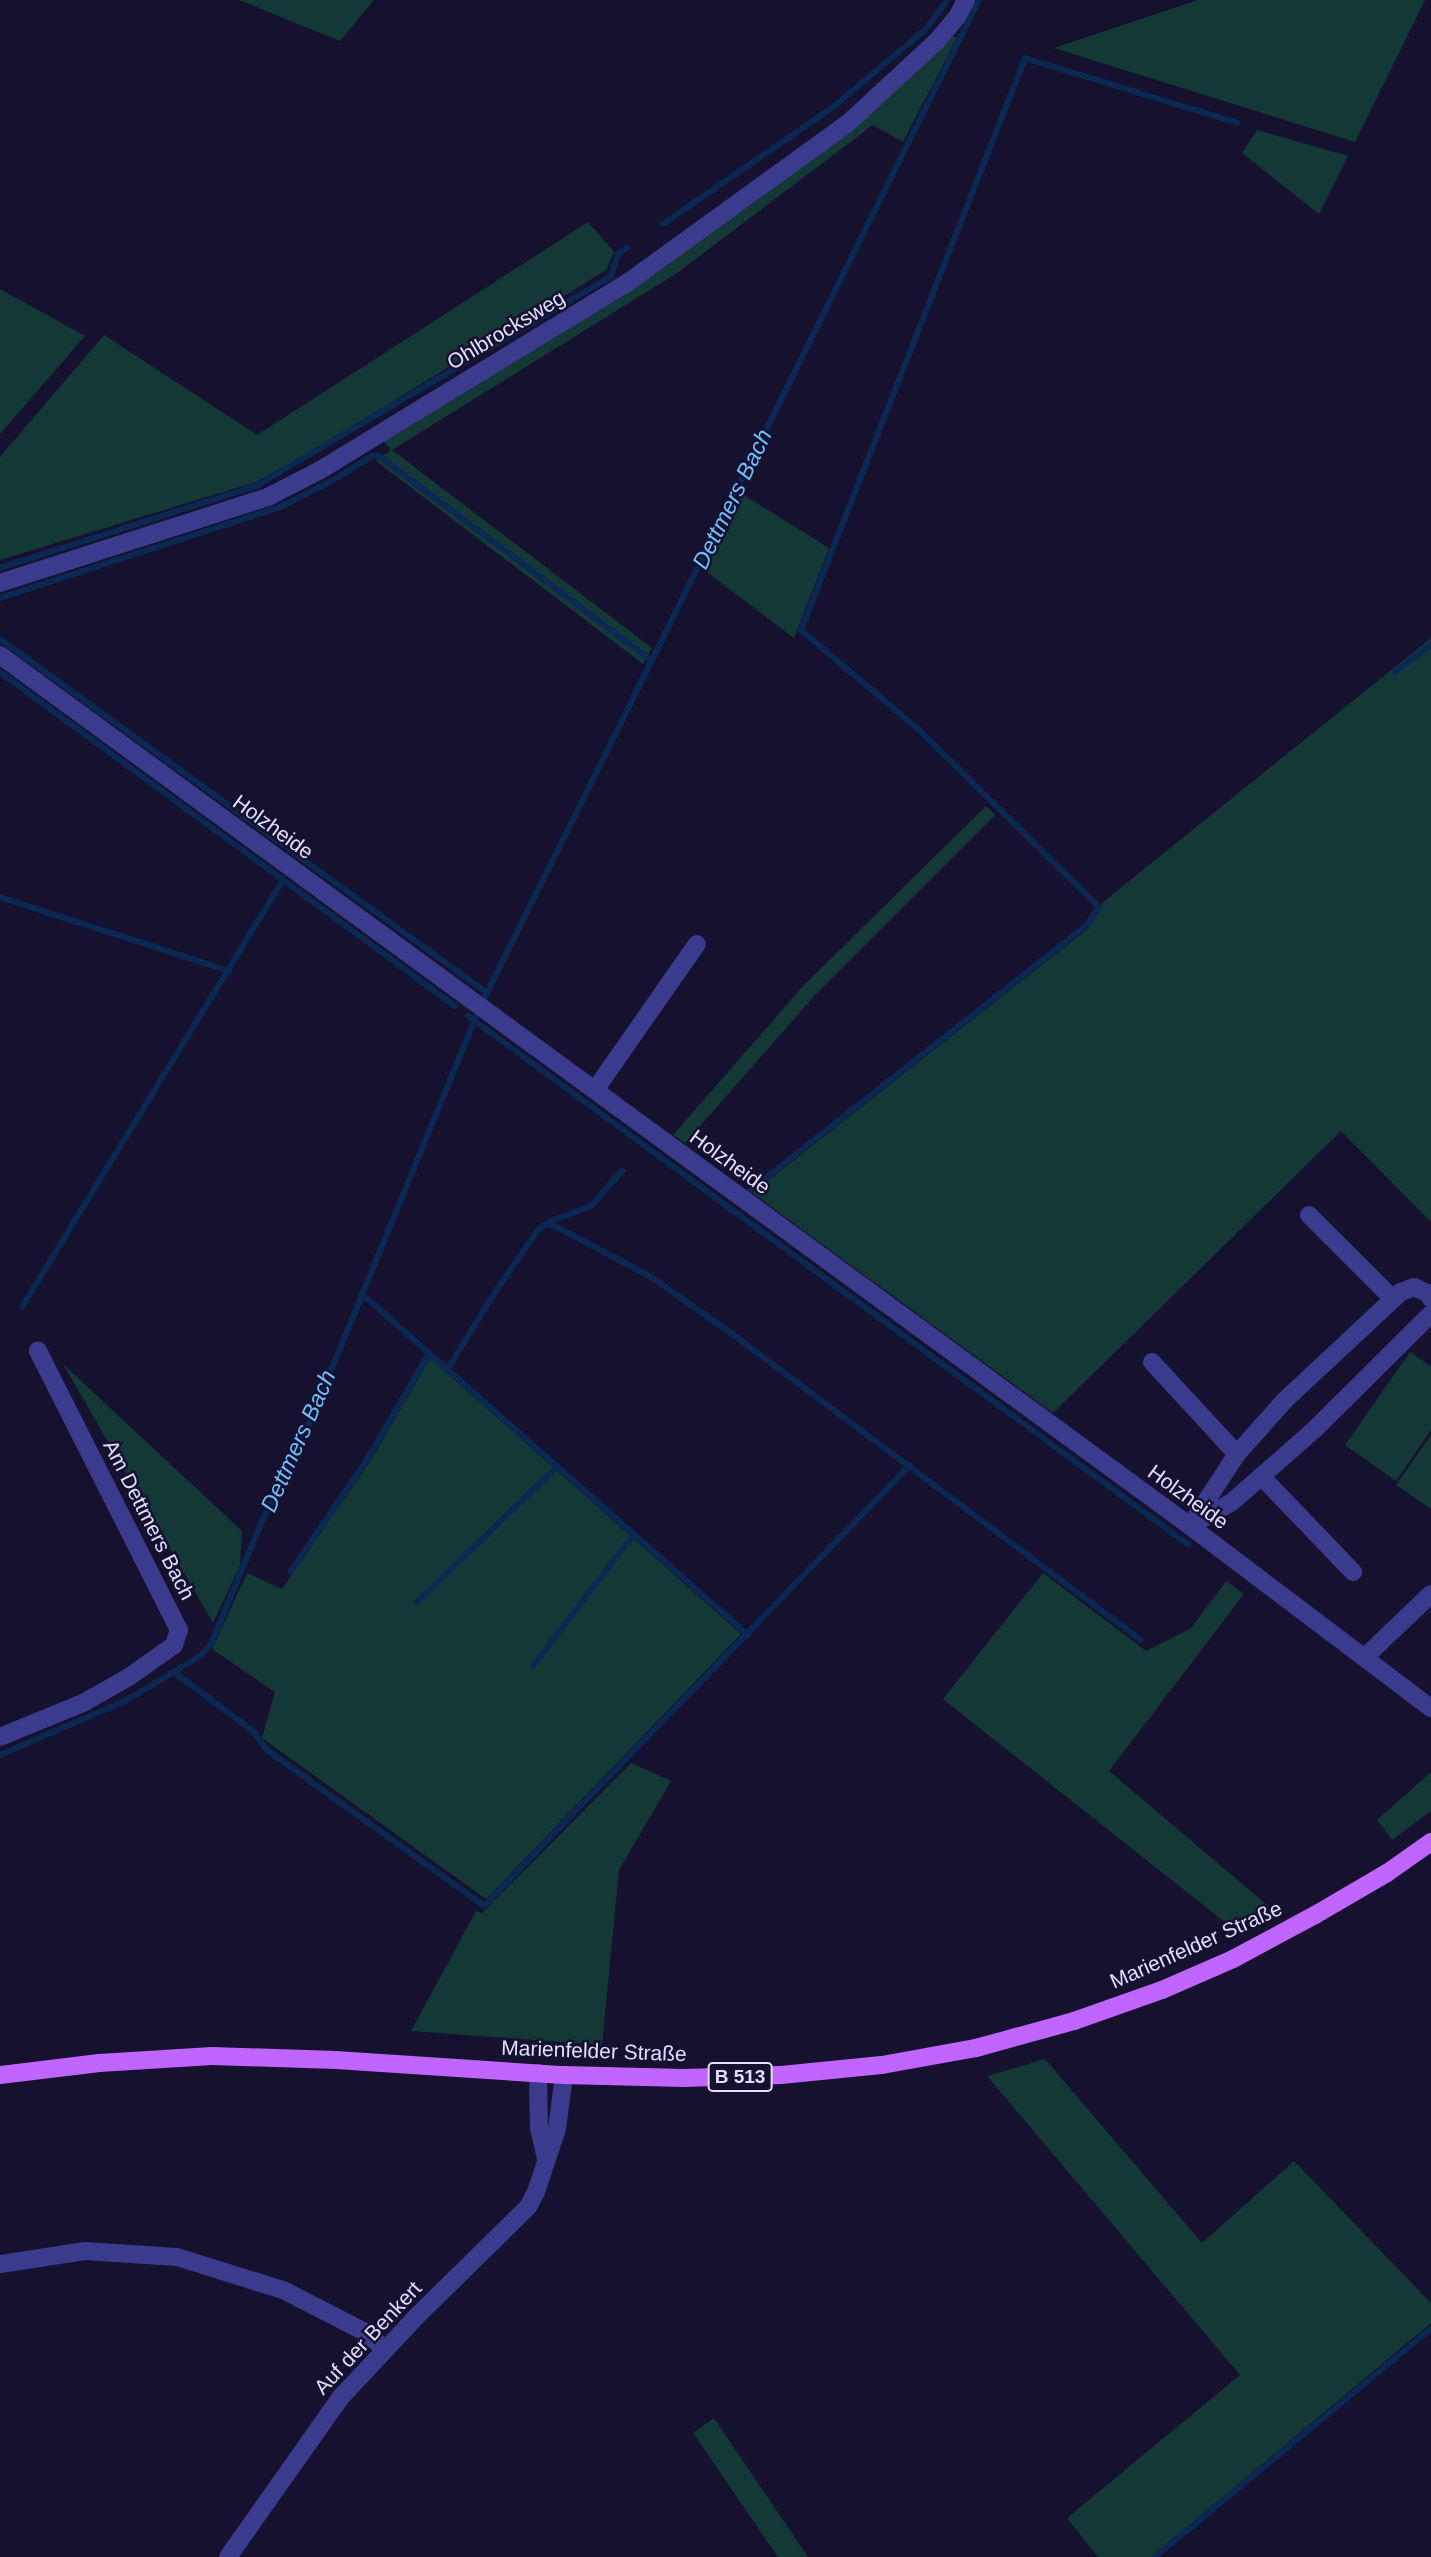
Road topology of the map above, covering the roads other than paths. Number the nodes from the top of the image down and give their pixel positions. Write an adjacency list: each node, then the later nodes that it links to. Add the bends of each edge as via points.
1 (966, 0): 2 (street, Ohlbrocksweg, via 936,42 847,124 627,283 322,469 268,497)
2 (0, 583)
3 (0, 655): 5 (street, Holzheide)
4 (697, 944): 5 (street)
5 (595, 1090): 15 (street, Holzheide)
6 (1309, 1214): 8 (street)
7 (1431, 1298): 8 (street, via 1414,1287)
8 (1393, 1299): 13 (street, via 1284,1401)
9 (1431, 1314): 10 (street)
10 (1425, 1336): 14 (street)
11 (38, 1351): 20 (street, Am Dettmers Bach, via 179,1630 174,1645 129,1677 83,1703)
12 (1152, 1362): 13 (street)
13 (1237, 1454): 15 (street)
14 (1261, 1476): 15 (street, via 1232,1502); 16 (street)
15 (1189, 1526): 18 (street, Holzheide)
16 (1353, 1572)
17 (1431, 1594): 18 (street)
18 (1365, 1657): 19 (street, Holzheide)
19 (1431, 1709)
20 (0, 1737)
21 (1431, 1842): 24 (main road, Marienfelder Straße / B 513, via 1387,1873 1233,1959 1133,2001 1025,2035 882,2065 780,2075)
22 (538, 2073): 23 (main road, Marienfelder Straße / B 513, via 212,2056); 24 (main road, Marienfelder Straße / B 513); 25 (street, Auf der Benkert, via 538,2116)
23 (0, 2075)
24 (564, 2075): 25 (street, Auf der Benkert, via 557,2129)
25 (546, 2159): 27 (street, Auf der Benkert, via 536,2192 516,2221)
26 (0, 2264): 27 (street, via 85,2251 177,2257 283,2290 354,2326)
27 (385, 2349): 28 (street, Auf der Benkert, via 340,2398)
28 (228, 2557)

